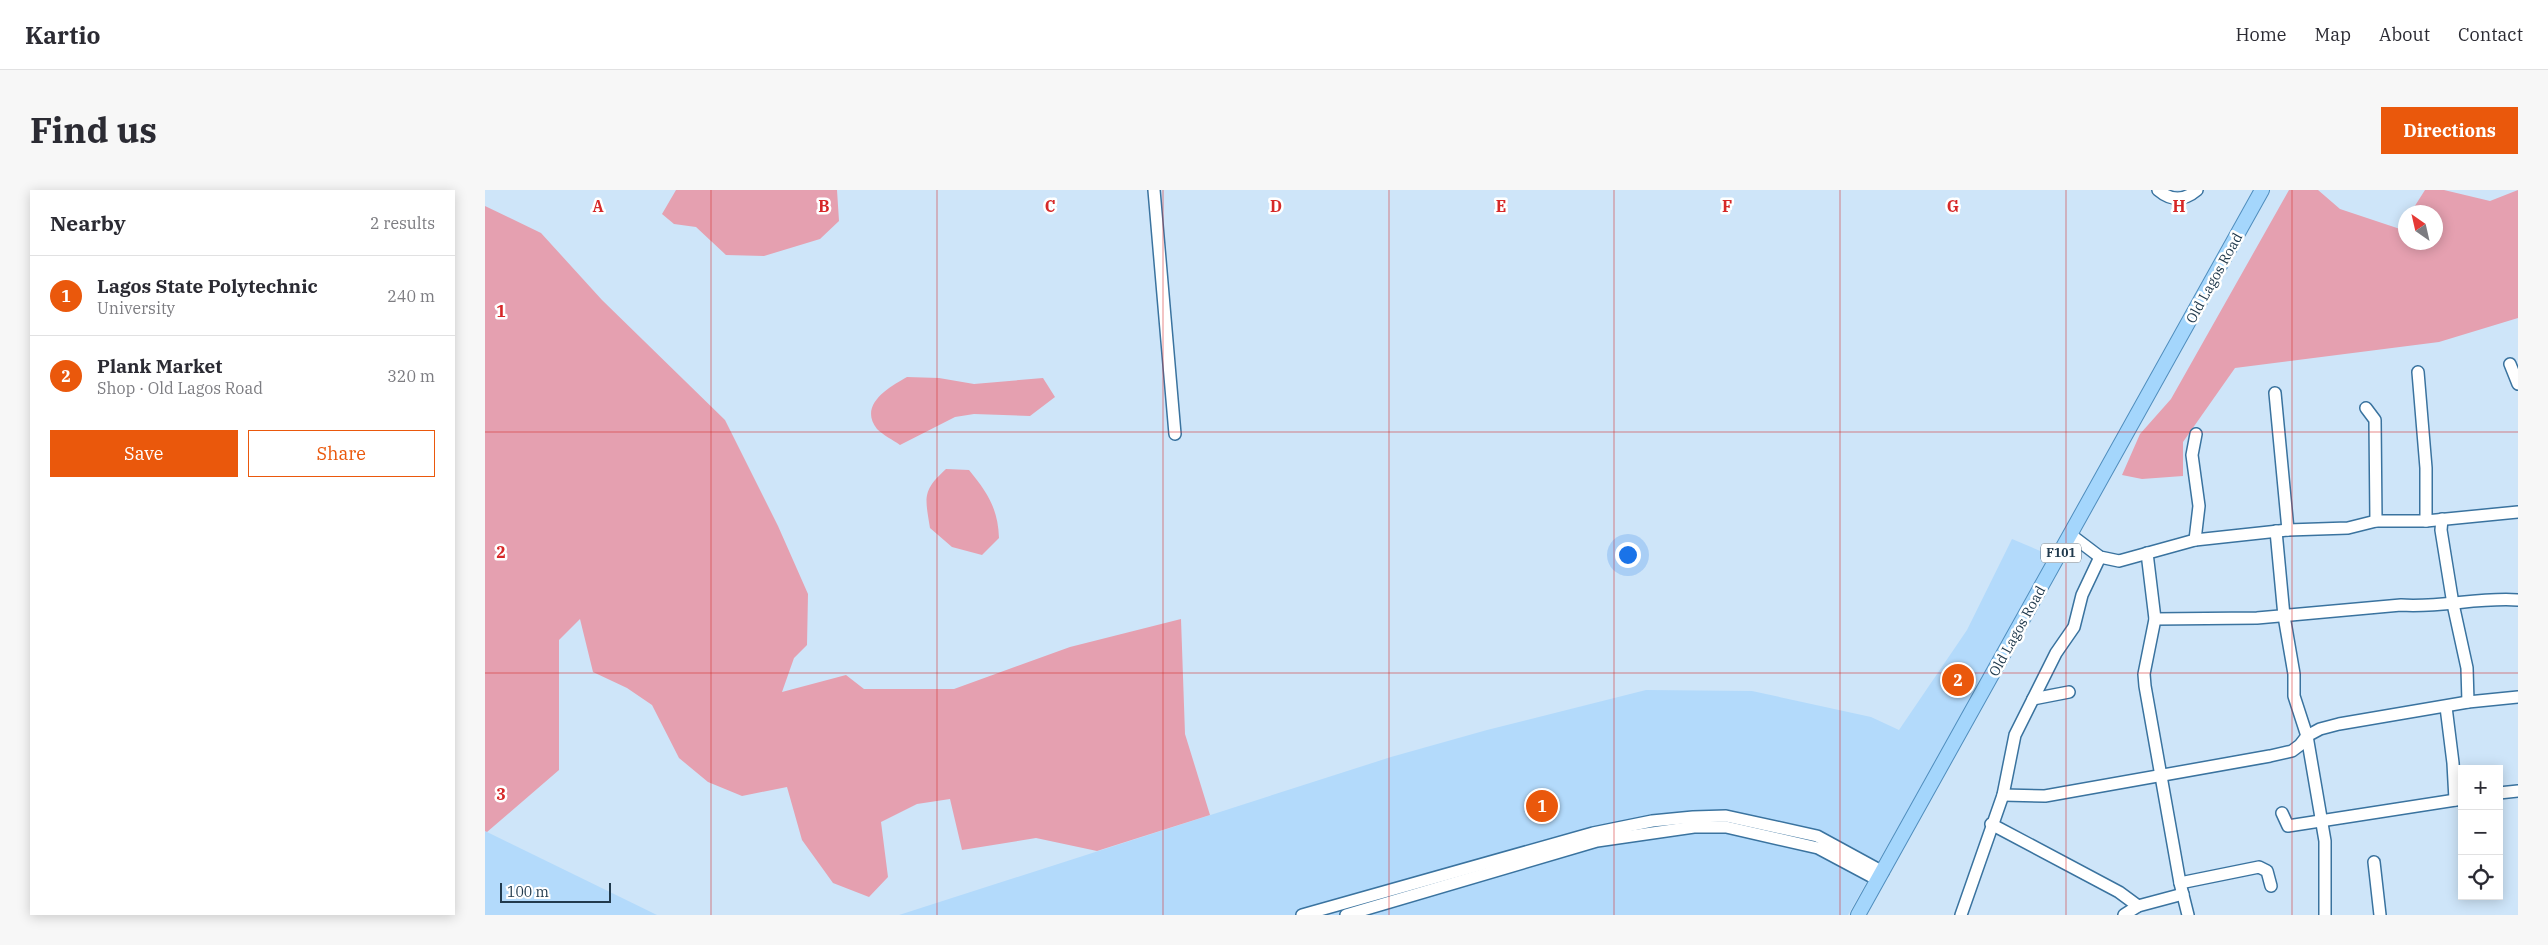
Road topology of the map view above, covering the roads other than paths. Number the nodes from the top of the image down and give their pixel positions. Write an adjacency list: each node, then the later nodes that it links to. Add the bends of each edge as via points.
1 (1155, 190): 10 (street)
2 (2158, 190): 3 (street, via 2180,199)
3 (2197, 190)
4 (2262, 190): 17 (main road, Old Lagos Road / F101)
5 (2510, 364): 7 (street)
6 (2418, 372): 15 (street, via 2426,468)
7 (2518, 384)
8 (2275, 393): 16 (street)
9 (2366, 408): 14 (street, via 2375,420)
10 (1175, 434)
11 (2196, 434): 18 (street, via 2192,455 2199,506)
12 (2518, 512): 13 (street)
13 (2442, 519): 15 (street); 22 (street)
14 (2376, 521): 15 (street); 16 (street, via 2348,528)
15 (2426, 521)
16 (2282, 531): 18 (street); 23 (street)
17 (2071, 536): 20 (street); 40 (main road, Old Lagos Road / F101)
18 (2195, 540): 19 (street)
19 (2147, 553): 20 (street, via 2119,562); 24 (street)
20 (2100, 557): 27 (street, via 2082,595 2074,627 2056,653)
21 (2518, 600): 22 (street, via 2499,598)
22 (2453, 604): 23 (street, via 2401,605); 28 (street, via 2467,668)
23 (2284, 616): 24 (street); 30 (street, via 2294,674 2294,696)
24 (2155, 619): 31 (street, via 2144,674)
25 (2069, 692): 27 (street)
26 (2518, 697): 28 (street)
27 (2033, 699): 34 (street, via 2015,736)
28 (2469, 702): 29 (street)
29 (2446, 707): 30 (street, via 2339,724 2320,728); 35 (street)
30 (2307, 736): 31 (street, via 2301,745 2284,753); 37 (street)
31 (2162, 774): 34 (street, via 2045,796); 42 (street)
32 (2518, 791): 33 (street)
33 (2503, 793)
34 (2003, 795): 38 (street)
35 (2458, 800): 37 (street)
36 (2282, 813): 37 (street, via 2288,826)
37 (2322, 820): 50 (street)
38 (1991, 824): 43 (street, via 2119,892); 47 (street)
39 (2375, 862): 51 (street)
40 (1880, 876): 44 (street, via 1817,836 1726,816 1693,817 1593,832); 45 (street, via 1818,848 1726,828 1694,827 1597,841); 46 (main road, Old Lagos Road / F101)
41 (2271, 886): 42 (street, via 2267,871 2259,867)
42 (2182, 888): 43 (street); 49 (street)
43 (2138, 906): 48 (street)
44 (1302, 915)
45 (1346, 915)
46 (1858, 915)
47 (1961, 915)
48 (2124, 915)
49 (2189, 915)
50 (2325, 915)
51 (2381, 915)

